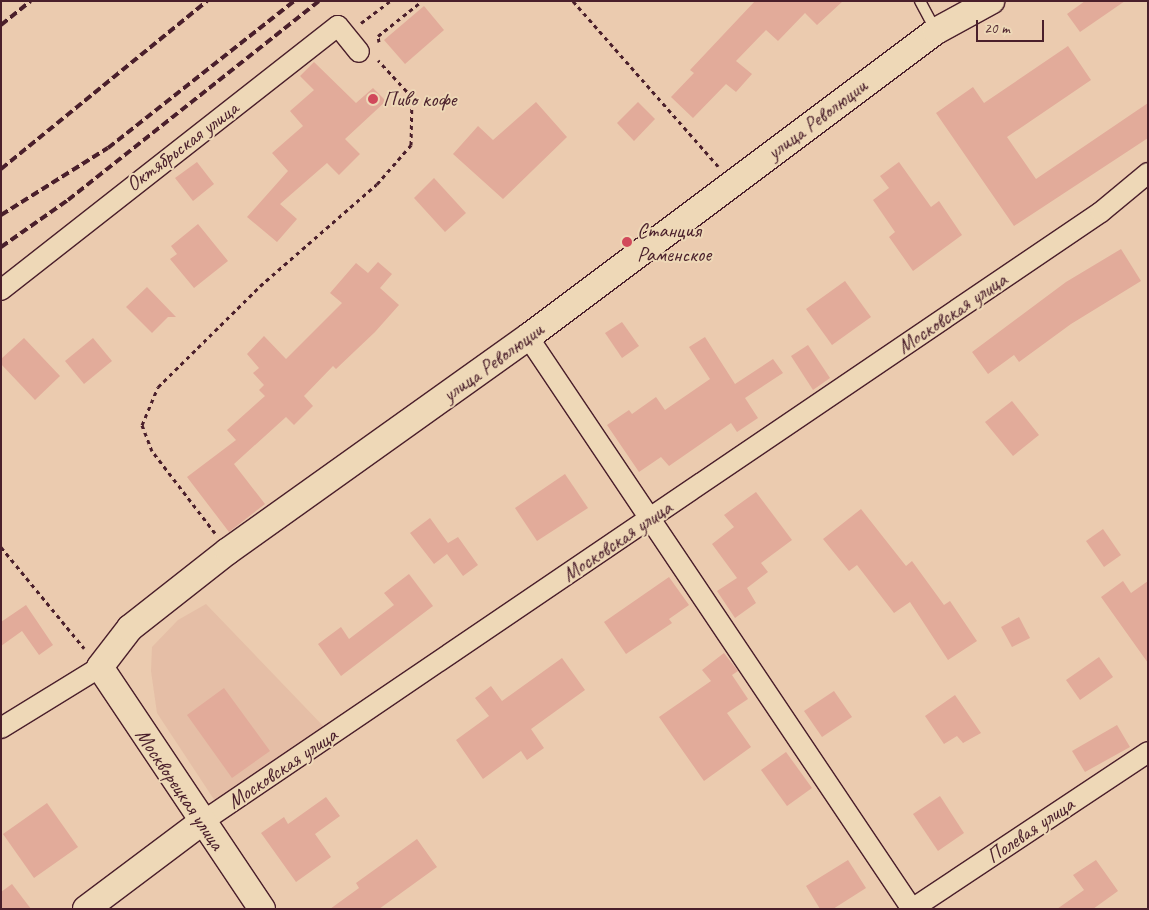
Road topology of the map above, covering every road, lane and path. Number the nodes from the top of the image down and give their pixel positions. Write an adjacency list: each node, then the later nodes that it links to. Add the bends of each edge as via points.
1 (390, 1): 6 (path)
2 (422, 1): 8 (path, via 378,36)
3 (573, 1): 13 (path)
4 (920, 1): 7 (lane)
5 (991, 1): 7 (street, улица Революции)
6 (359, 25)
7 (936, 31): 15 (street, улица Революции)
8 (380, 46)
9 (365, 53): 11 (path); 11 (path); 14 (street, Октябрьская улица, via 338,26)
10 (381, 55): 11 (path)
11 (383, 65): 18 (path, via 412,97 411,144 377,184 260,286 158,387 142,425 152,451)
12 (1148, 172): 16 (street, Московская улица, via 1100,212)
13 (723, 173)
14 (1, 290)
15 (528, 337): 16 (street); 18 (street, улица Революции)
16 (650, 518): 22 (street, Московская улица); 25 (street)
17 (1, 547): 19 (path)
18 (228, 551): 19 (street, улица Революции, via 130,628)
19 (100, 667): 20 (street, улица Революции); 22 (street, Москворецкая улица)
20 (1, 728)
21 (1148, 752): 25 (street, Полевая улица)
22 (202, 822): 23 (street, Московская улица); 24 (street, Москворецкая улица)
23 (86, 909)
24 (262, 909)
25 (912, 909)

